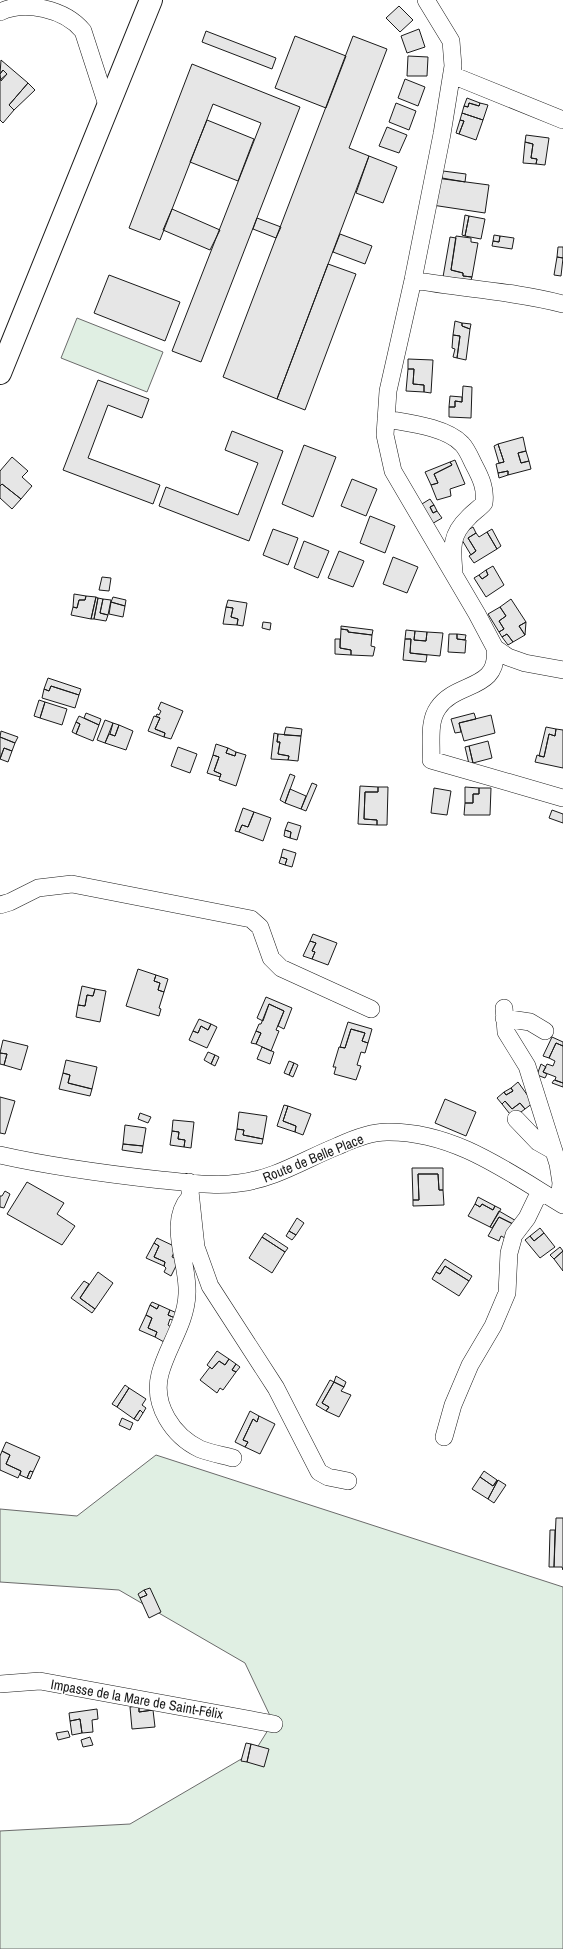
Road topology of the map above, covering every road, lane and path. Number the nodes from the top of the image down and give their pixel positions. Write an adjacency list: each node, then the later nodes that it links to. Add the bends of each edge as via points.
1 (150, 0): 5 (main road)
2 (426, 0): 4 (street, via 451,41)
3 (0, 12): 5 (street, via 7,8 31,6 61,13 76,22 83,30)
4 (452, 75): 6 (street); 7 (street)
5 (108, 108): 9 (main road)
6 (563, 120)
7 (413, 280): 8 (street, via 495,291); 10 (street, via 388,391)
8 (563, 304)
9 (0, 373)
10 (386, 419): 11 (street, via 385,435 393,471); 11 (street, via 429,427 450,435 462,444 481,477 486,494 484,503 455,533 452,550)
11 (454, 575): 12 (street)
12 (495, 648): 13 (street, via 508,657 524,663); 14 (street, via 496,659 492,671 483,680 450,697 438,708 432,721 431,760)
13 (563, 670)
14 (563, 798)
15 (0, 905): 16 (street, via 38,888 72,884 251,920 260,927 271,958 281,968)
16 (371, 1009)
17 (546, 1031): 19 (street, via 504,1013 506,1032 527,1066)
18 (516, 1119): 19 (street, via 538,1142)
19 (554, 1151): 23 (street, via 561,1183)
20 (0, 1155): 21 (street, Route de Belle Place)
21 (189, 1190): 22 (street, Route de Belle Place, via 258,1180 362,1136 386,1132 440,1138 467,1149); 25 (street, via 178,1229 188,1293 185,1310 160,1375 160,1405 168,1422 184,1437 200,1448); 26 (street, via 196,1247 210,1286 276,1388 319,1472 328,1477)
22 (540, 1191): 23 (street, Route de Belle Place); 24 (street, via 527,1218 514,1235 509,1253 507,1293 493,1326 470,1365 453,1405)
23 (561, 1204)
24 (444, 1437)
25 (232, 1458)
26 (348, 1481)
27 (0, 1684): 28 (street, Impasse de la Mare de Saint-Félix, via 40,1681)
28 (274, 1724)

